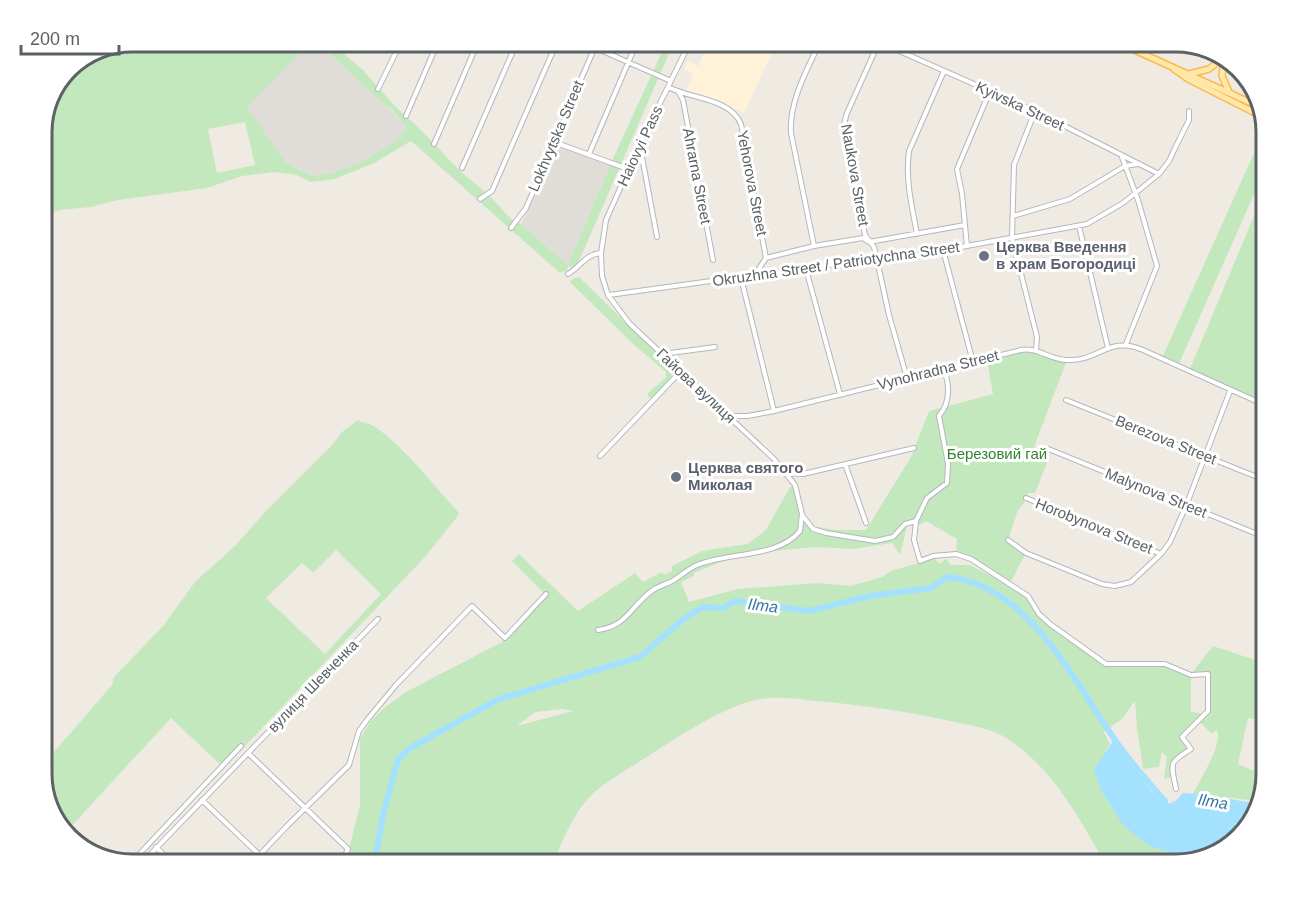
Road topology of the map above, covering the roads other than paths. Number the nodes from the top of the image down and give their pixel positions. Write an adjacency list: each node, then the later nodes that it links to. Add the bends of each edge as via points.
1 (396, 52): 22 (street)
2 (434, 52): 30 (street)
3 (474, 52): 32 (street)
4 (513, 52): 38 (street)
5 (553, 52): 42 (street, via 492,191)
6 (592, 52): 31 (street, Lokhvytska Street)
7 (603, 52): 14 (street)
8 (633, 52): 14 (street)
9 (685, 52): 20 (street, Haiovyi Pass)
10 (816, 52): 51 (street, via 790,120)
11 (874, 52): 50 (street, Naukova Street, via 844,124)
12 (901, 52): 18 (street, Kyivska Street)
13 (1139, 52): 16 (main road)
14 (628, 63): 20 (street); 34 (street)
15 (1216, 63): 19 (main road)
16 (1170, 66): 19 (main road); 29 (main road)
17 (1223, 67): 25 (main road, via 1222,76)
18 (944, 71): 23 (street, Kyivska Street); 47 (street, via 909,151 909,190)
19 (1189, 74): 25 (main road)
20 (671, 81): 21 (street, Haiovyi Pass)
21 (668, 87): 24 (street); 33 (street, Haiovyi Pass)
22 (378, 89)
23 (990, 91): 27 (street, Kyivska Street); 44 (street, via 957,169)
24 (679, 92): 55 (street, Yehorova Street, via 732,110 738,116); 57 (street, Ahrarna Street)
25 (1230, 93): 26 (main road)
26 (1250, 102)
27 (1035, 111): 35 (street, Kyivska Street); 43 (street, via 1014,165)
28 (1189, 111): 40 (street, Okruzhna Street / Patriotychna Street, via 1189,120)
29 (1254, 112)
30 (406, 116)
31 (554, 142): 34 (street); 46 (street, Lokhvytska Street, via 526,208)
32 (434, 144)
33 (638, 148): 39 (street, Haiovyi Pass); 48 (street)
34 (589, 153): 39 (street)
35 (1122, 156): 36 (street, Kyivska Street); 37 (street)
36 (1138, 164): 37 (street); 40 (street, Kyivska Street)
37 (1125, 166): 41 (street); 43 (street, via 1070,199)
38 (462, 168)
39 (628, 169): 54 (street, Haiovyi Pass, via 606,220)
40 (1159, 174): 41 (street, Okruzhna Street / Patriotychna Street)
41 (1135, 194): 45 (street, Okruzhna Street / Patriotychna Street); 63 (street, via 1156,269)
42 (480, 199)
43 (1013, 216): 49 (street)
44 (965, 225): 47 (street); 52 (street)
45 (1079, 226): 49 (street, Okruzhna Street / Patriotychna Street); 65 (street)
46 (511, 228)
47 (917, 234): 50 (street)
48 (657, 237)
49 (1012, 238): 52 (street, Okruzhna Street / Patriotychna Street); 66 (street, via 1038,337)
50 (869, 242): 51 (street, via 863,238); 56 (street, Naukova Street)
51 (814, 246): 55 (street)
52 (967, 246): 53 (street, Okruzhna Street / Patriotychna Street)
53 (943, 250): 56 (street, Okruzhna Street / Patriotychna Street); 68 (street)
54 (601, 253): 59 (street, via 592,254); 62 (street, Гайова вулиця)
55 (766, 258): 60 (street)
56 (877, 258): 58 (street, Okruzhna Street / Patriotychna Street); 71 (street, Naukova Street)
57 (713, 260)
58 (806, 269): 60 (street, Okruzhna Street / Patriotychna Street); 73 (street)
59 (568, 274)
60 (758, 275): 61 (street, Okruzhna Street / Patriotychna Street)
61 (741, 278): 62 (street, Okruzhna Street / Patriotychna Street); 76 (street)
62 (608, 295): 67 (street, Гайова вулиця, via 638,332)
63 (1126, 344): 65 (street, Vynohradna Street); 72 (street)
64 (714, 347): 67 (street)
65 (1108, 348): 66 (street, Vynohradna Street, via 1067,360)
66 (1036, 350): 68 (street, Vynohradna Street)
67 (663, 354): 70 (street, Гайова вулиця)
68 (973, 362): 69 (street, Vynohradna Street)
69 (944, 369): 71 (street, Vynohradna Street); 88 (street, via 948,403 939,416 948,464 947,483 927,498)
70 (681, 371): 77 (street, Гайова вулиця); 80 (street)
71 (907, 378): 73 (street, Vynohradna Street)
72 (1230, 391): 75 (street); 81 (street, Horobynova Street)
73 (840, 394): 76 (street, Vynohradna Street)
74 (1065, 400): 81 (street, Berezova Street)
75 (1256, 402)
76 (774, 411): 77 (street, Vynohradna Street)
77 (729, 416): 83 (street, Гайова вулиця)
78 (914, 448): 82 (street)
79 (1046, 448): 86 (street, Malynova Street)
80 (600, 456)
81 (1205, 456): 84 (street, Berezova Street); 86 (street, Horobynova Street)
82 (845, 464): 83 (street, via 803,474); 89 (street)
83 (784, 473): 87 (street, Гайова вулиця, via 795,485)
84 (1256, 477)
85 (1026, 498): 92 (street, Horobynova Street)
86 (1186, 506): 90 (street, Malynova Street); 92 (street, Horobynova Street)
87 (802, 514): 88 (street, via 813,529 875,541 893,537 904,524); 95 (street, via 798,534 773,549 696,566 654,589 619,624)
88 (916, 521): 98 (street, via 914,540 920,561 956,554 971,559 1028,596 1050,624 1106,664 1165,664 1191,675 1208,674 1208,711 1182,737 1191,748 1171,766)
89 (866, 523)
90 (1256, 534)
91 (1008, 540): 92 (street, Horobynova Street, via 1026,553 1115,586 1131,582)
92 (1161, 554)
93 (546, 594): 100 (street, via 505,638 472,606 373,712 360,731 349,765)
94 (378, 619): 97 (street, вулиця Шевченка)
95 (598, 630)
96 (241, 746): 102 (street)
97 (248, 753): 99 (street, вулиця Шевченка); 100 (street)
98 (1176, 789)
99 (202, 800): 101 (street, вулиця Шевченка); 105 (street)
100 (305, 808): 106 (street); 107 (street, via 348,849)
101 (156, 847): 103 (street, вулиця Шевченка); 104 (street)
102 (139, 854)
103 (150, 854)
104 (163, 854)
105 (257, 854)
106 (261, 854)
107 (346, 854)

